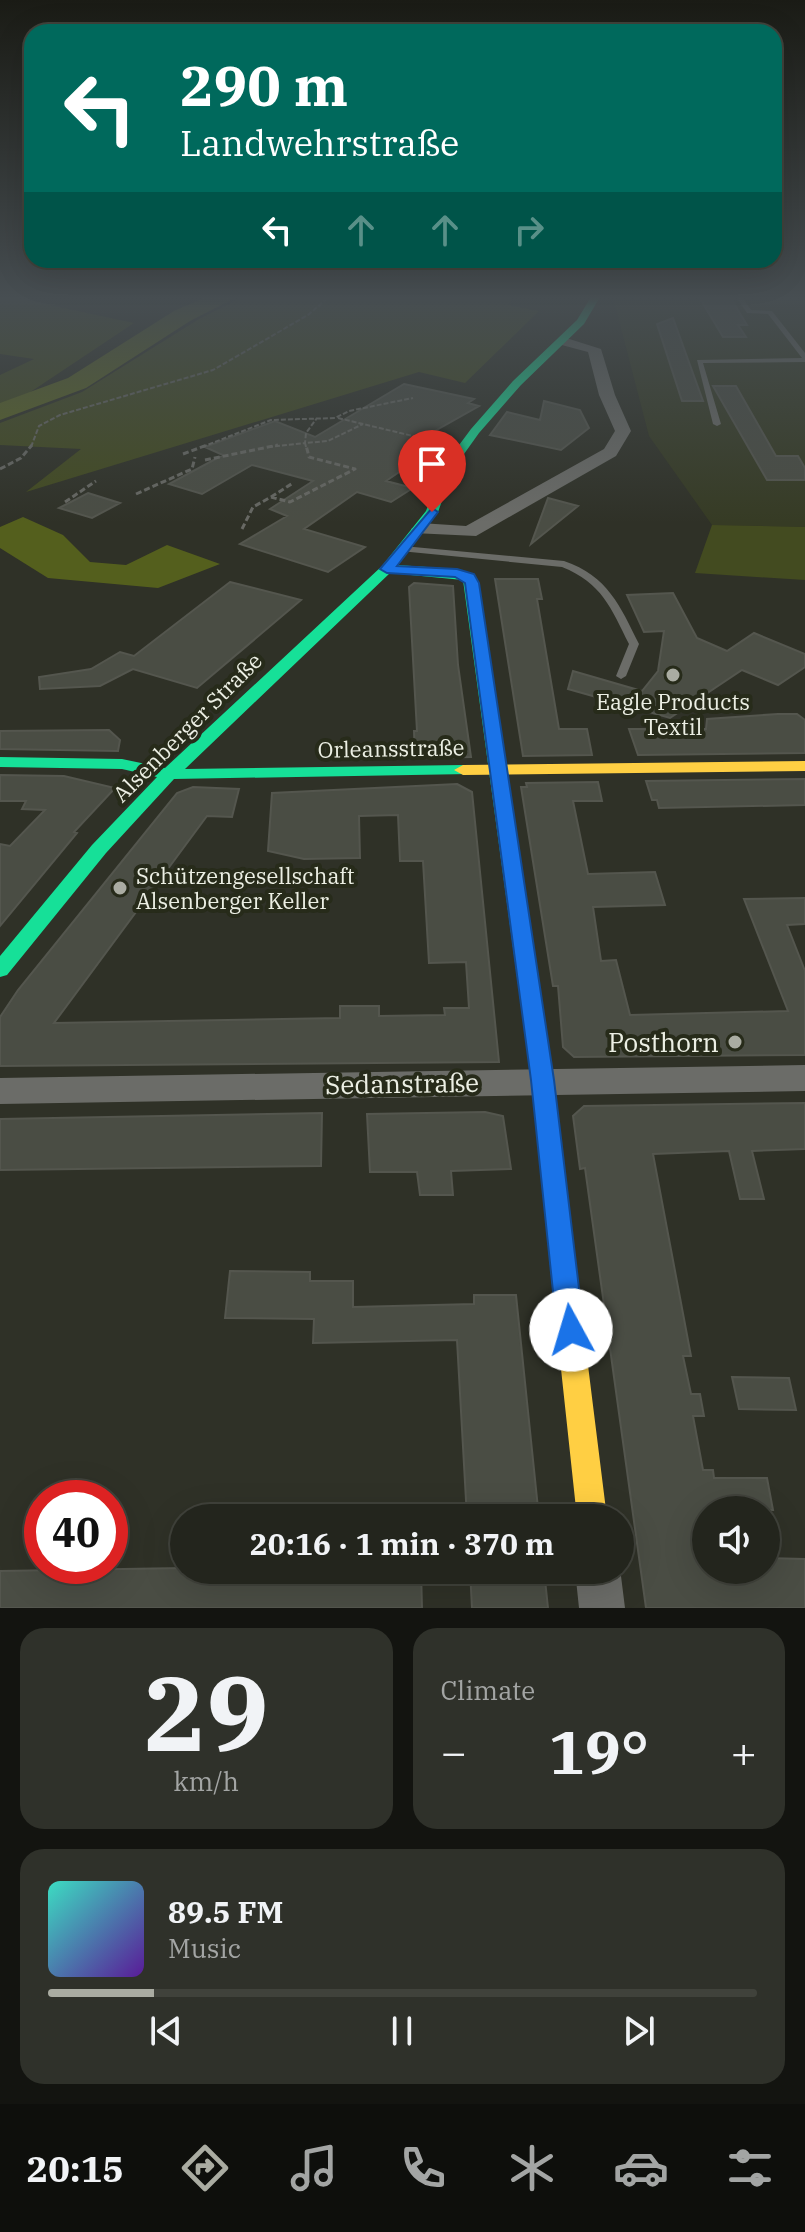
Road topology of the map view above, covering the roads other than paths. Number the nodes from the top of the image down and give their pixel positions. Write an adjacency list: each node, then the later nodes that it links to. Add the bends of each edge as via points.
1 (530, 372): 5 (street, Alsenberger Straße, via 498,403 448,468)
2 (601, 372): 5 (street, via 623,431 610,452 469,532)
3 (702, 372): 4 (lane)
4 (717, 424)
5 (420, 529): 6 (street, Alsenberger Straße)
6 (403, 549): 7 (street, Alsenberger Straße); 8 (lane, via 564,564 586,572 605,587 634,644)
7 (387, 569): 11 (street, via 469,577); 12 (street, Alsenberger Straße)
8 (621, 676)
9 (0, 762): 12 (street, Orleansstraße, via 122,764)
10 (805, 766): 11 (street, Orleansstraße)
11 (500, 771): 12 (street, Orleansstraße); 15 (street)
12 (169, 774): 13 (street, Alsenberger Straße, via 99,849)
13 (0, 970)
14 (805, 1078): 15 (street, Sedanstraße)
15 (542, 1080): 16 (street, Sedanstraße); 17 (street)
16 (0, 1091)
17 (590, 1504)
18 (599, 1584): 19 (street)
19 (602, 1608)

